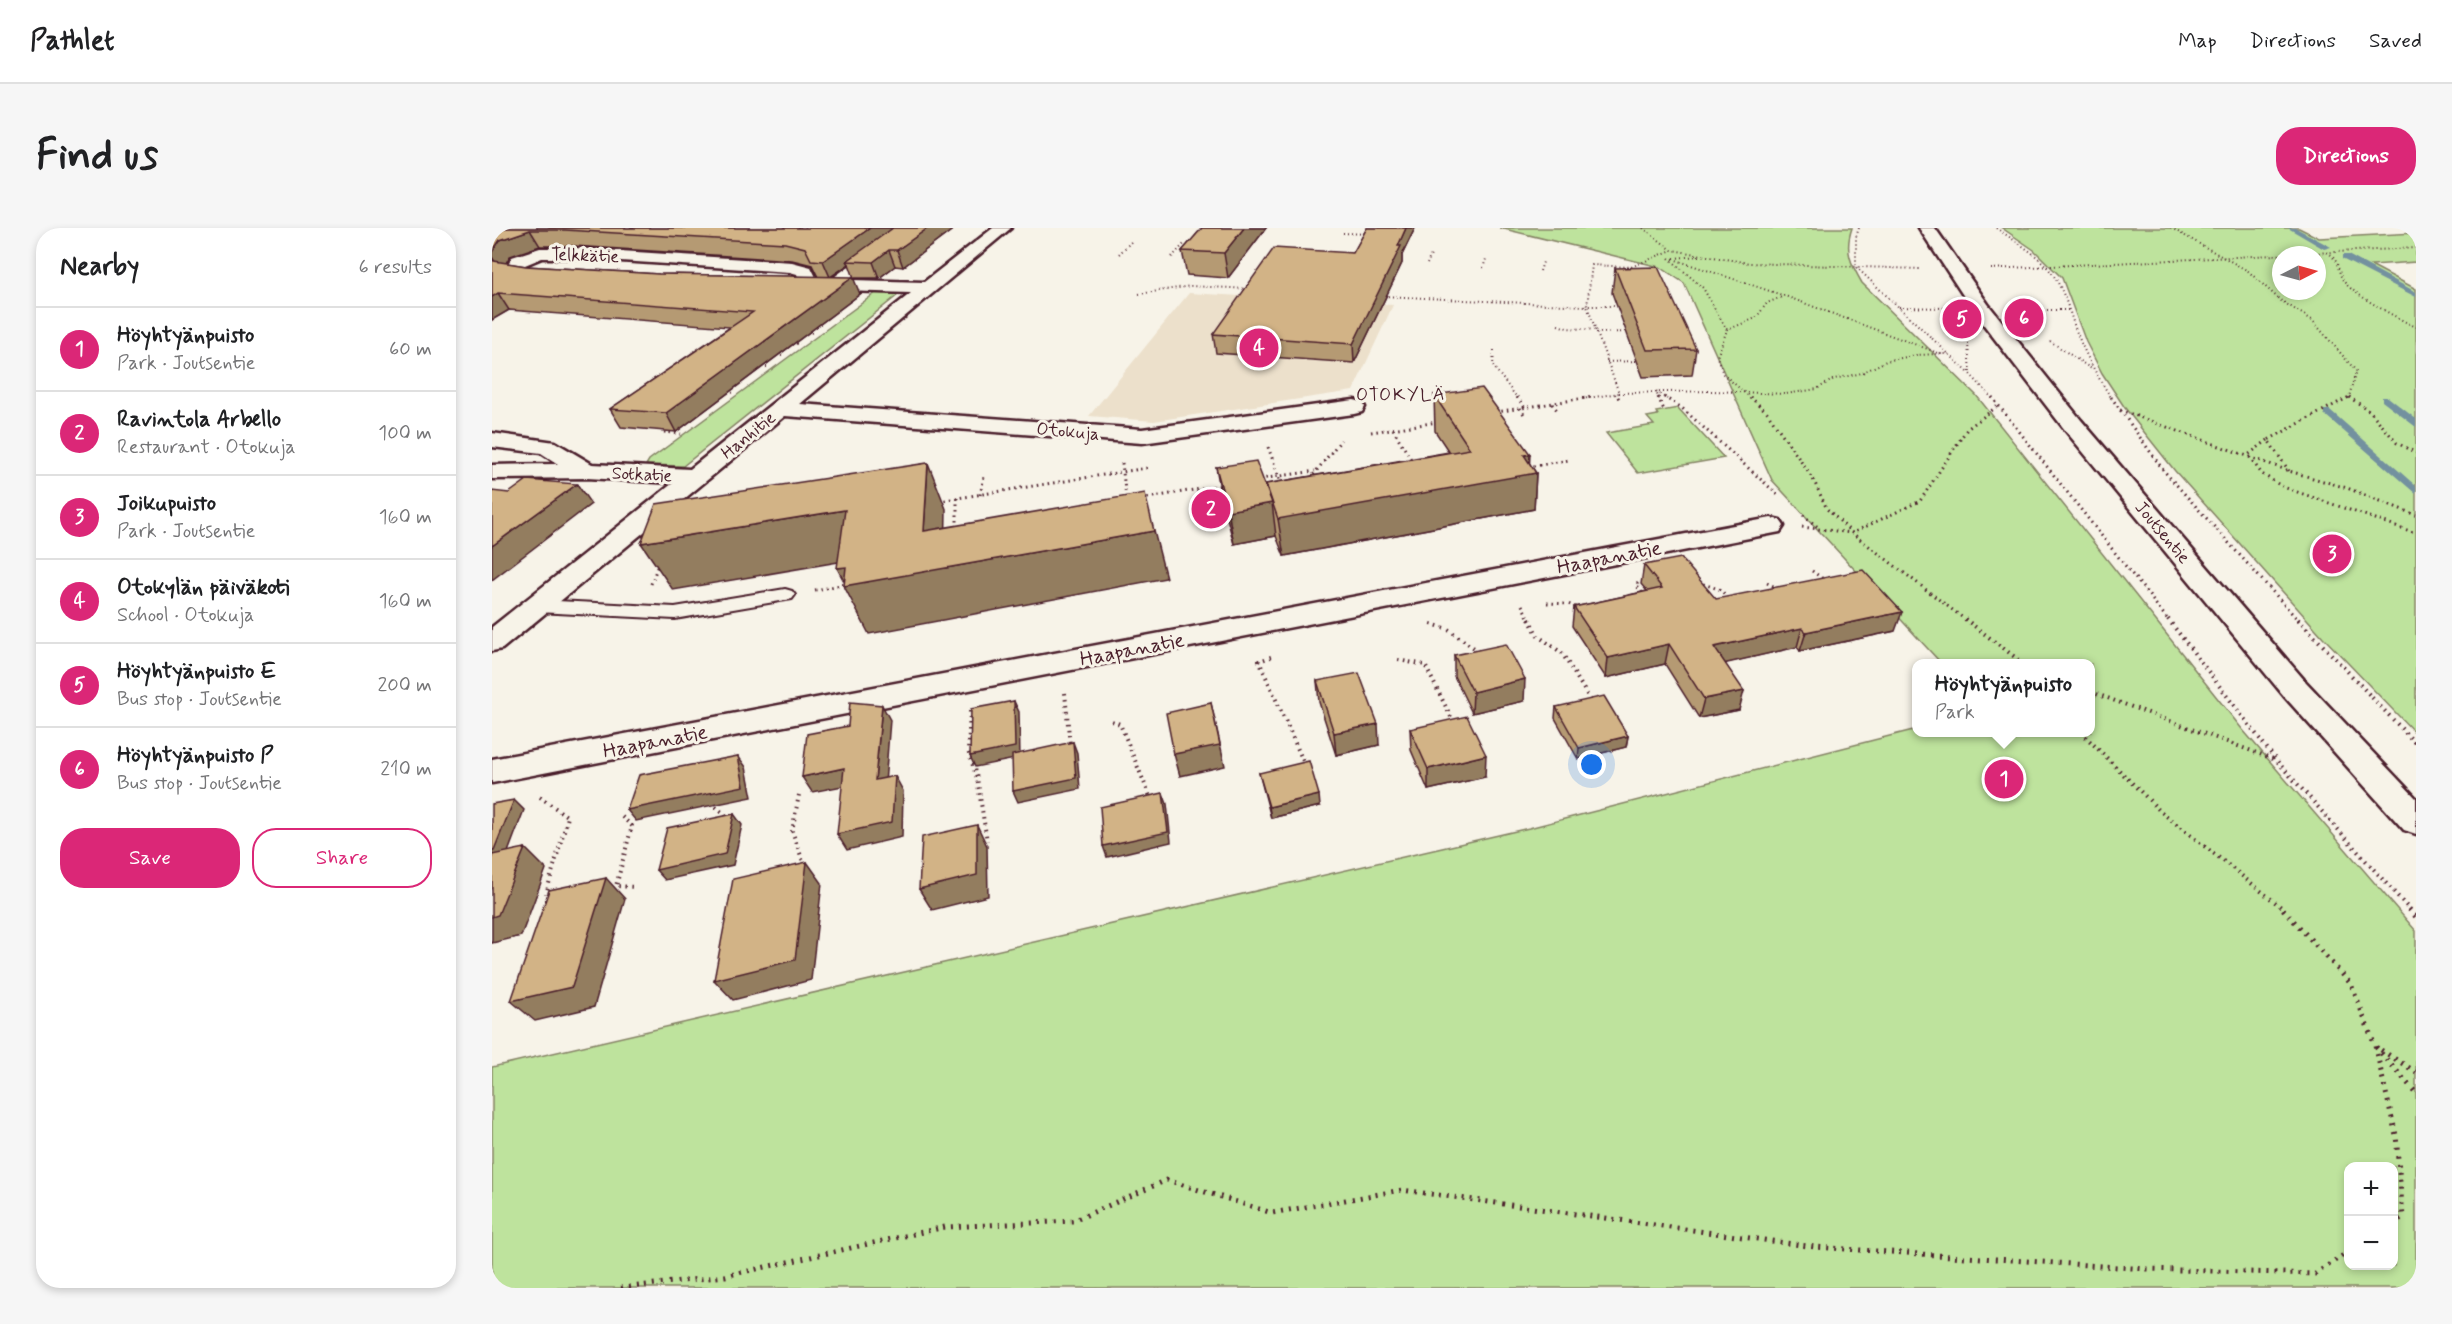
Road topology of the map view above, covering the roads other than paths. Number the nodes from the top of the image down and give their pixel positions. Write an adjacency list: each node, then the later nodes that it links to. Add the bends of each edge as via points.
1 (910, 228): 7 (lane)
2 (1003, 228): 8 (street, Hanhitie)
3 (1927, 228): 20 (street, Joutsentie, via 1981,308 2073,425 2295,689)
4 (566, 277): 5 (street, Telkkätie, via 512,272 518,261 540,253 574,253 792,267 805,271)
5 (809, 284): 6 (street); 7 (street)
6 (788, 285)
7 (832, 285): 8 (street)
8 (929, 288): 10 (street, Hanhitie)
9 (1354, 407): 10 (street, Otokuja, via 1172,433 1119,435)
10 (780, 409): 14 (street, Hanhitie)
11 (492, 440): 12 (street, Sotkatie, via 547,447)
12 (587, 471): 13 (street, Sotkatie); 14 (street, Sotkatie)
13 (492, 472)
14 (697, 477): 17 (street, Hanhitie)
15 (1771, 526): 19 (street, Haapanatie)
16 (785, 595): 17 (lane, via 686,611 642,613)
17 (537, 606): 18 (street, Hanhitie)
18 (492, 642)
19 (492, 771)
20 (2416, 821)

